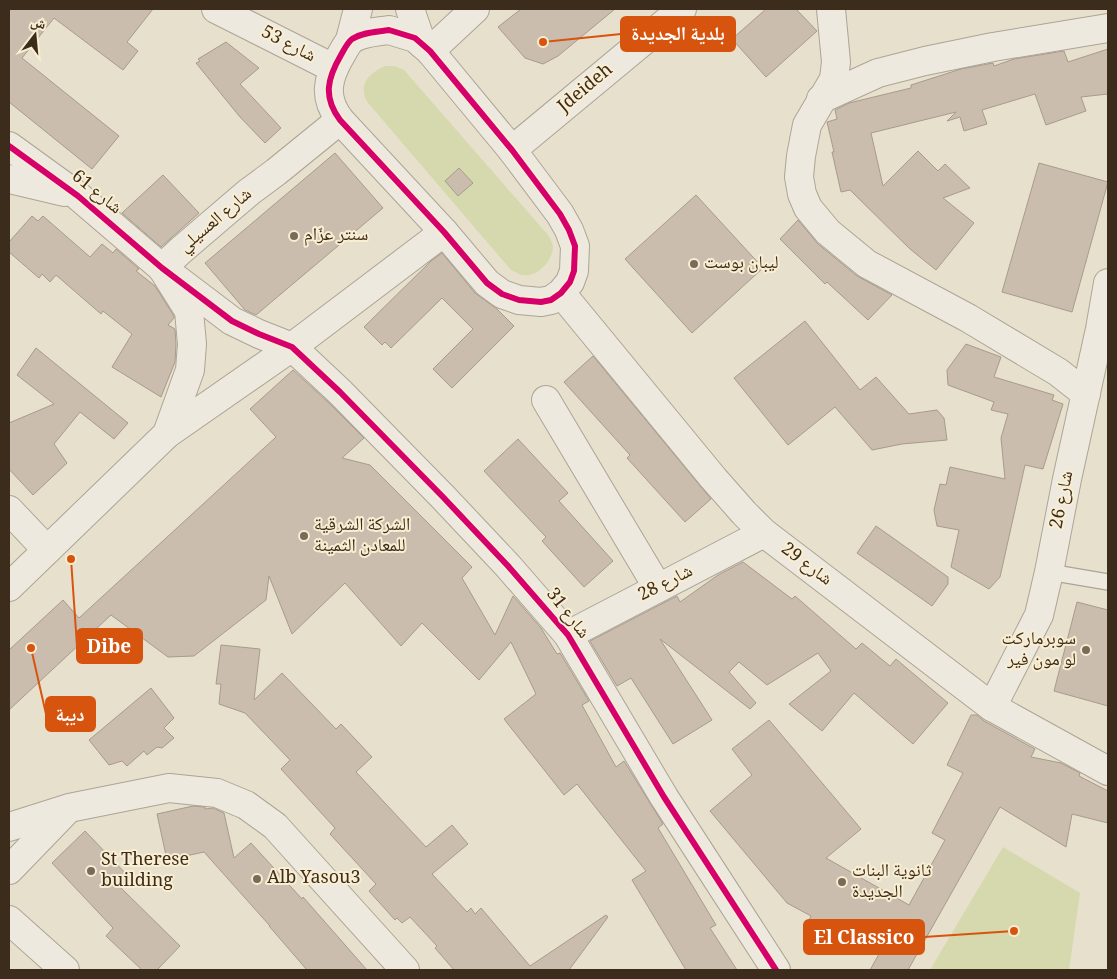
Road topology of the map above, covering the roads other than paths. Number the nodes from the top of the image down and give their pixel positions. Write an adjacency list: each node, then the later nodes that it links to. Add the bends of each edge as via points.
1 (216, 9): 10 (street, شارع 53)
2 (358, 9): 8 (street)
3 (410, 9): 9 (street)
4 (474, 9): 9 (street)
5 (682, 9): 14 (street, Jdeideh)
6 (830, 9): 11 (street, via 836,62 834,79)
7 (1108, 28): 11 (street, via 925,61 878,73)
8 (350, 40): 9 (street, via 366,33 390,30 414,38); 10 (street)
9 (426, 48): 14 (street)
10 (333, 68): 12 (street, via 329,98)
11 (821, 99): 22 (street, via 807,125 799,177 808,208 828,232 867,264 968,318 1058,372)
12 (340, 120): 17 (street); 18 (street, شارع العسيلي, via 249,192)
13 (9, 146): 16 (street, شارع 61)
14 (512, 150): 20 (street, via 560,214 575,246 574,271)
15 (9, 179): 16 (street)
16 (78, 196): 18 (street, شارع 61)
17 (444, 232): 20 (street, via 487,283 502,294 541,302); 21 (street)
18 (162, 268): 21 (street, via 232,321); 24 (street, via 188,311 192,344 190,370)
19 (1108, 283): 22 (street, شارع 26)
20 (561, 293): 26 (street, شارع 29, via 714,479)
21 (292, 347): 24 (street); 32 (street, شارع 31, via 443,497)
22 (1086, 394): 28 (street, شارع 26)
23 (546, 400): 31 (street)
24 (167, 434): 27 (street)
25 (9, 510): 27 (street)
26 (764, 533): 31 (street, شارع 28); 33 (street, شارع 29)
27 (47, 550): 30 (street)
28 (1049, 572): 29 (lane); 33 (street, شارع 26, via 1039,615)
29 (1108, 582)
30 (9, 588)
31 (658, 588): 32 (street, شارع 28)
32 (568, 635): 41 (street, شارع 31, via 664,797)
33 (992, 707): 34 (street, شارع 29)
34 (1108, 771)
35 (69, 808): 36 (street); 37 (street); 40 (street, via 169,788 218,792 246,805 275,826)
36 (9, 826)
37 (9, 870)
38 (9, 920): 39 (street)
39 (65, 970)
40 (405, 970)
41 (776, 970)

